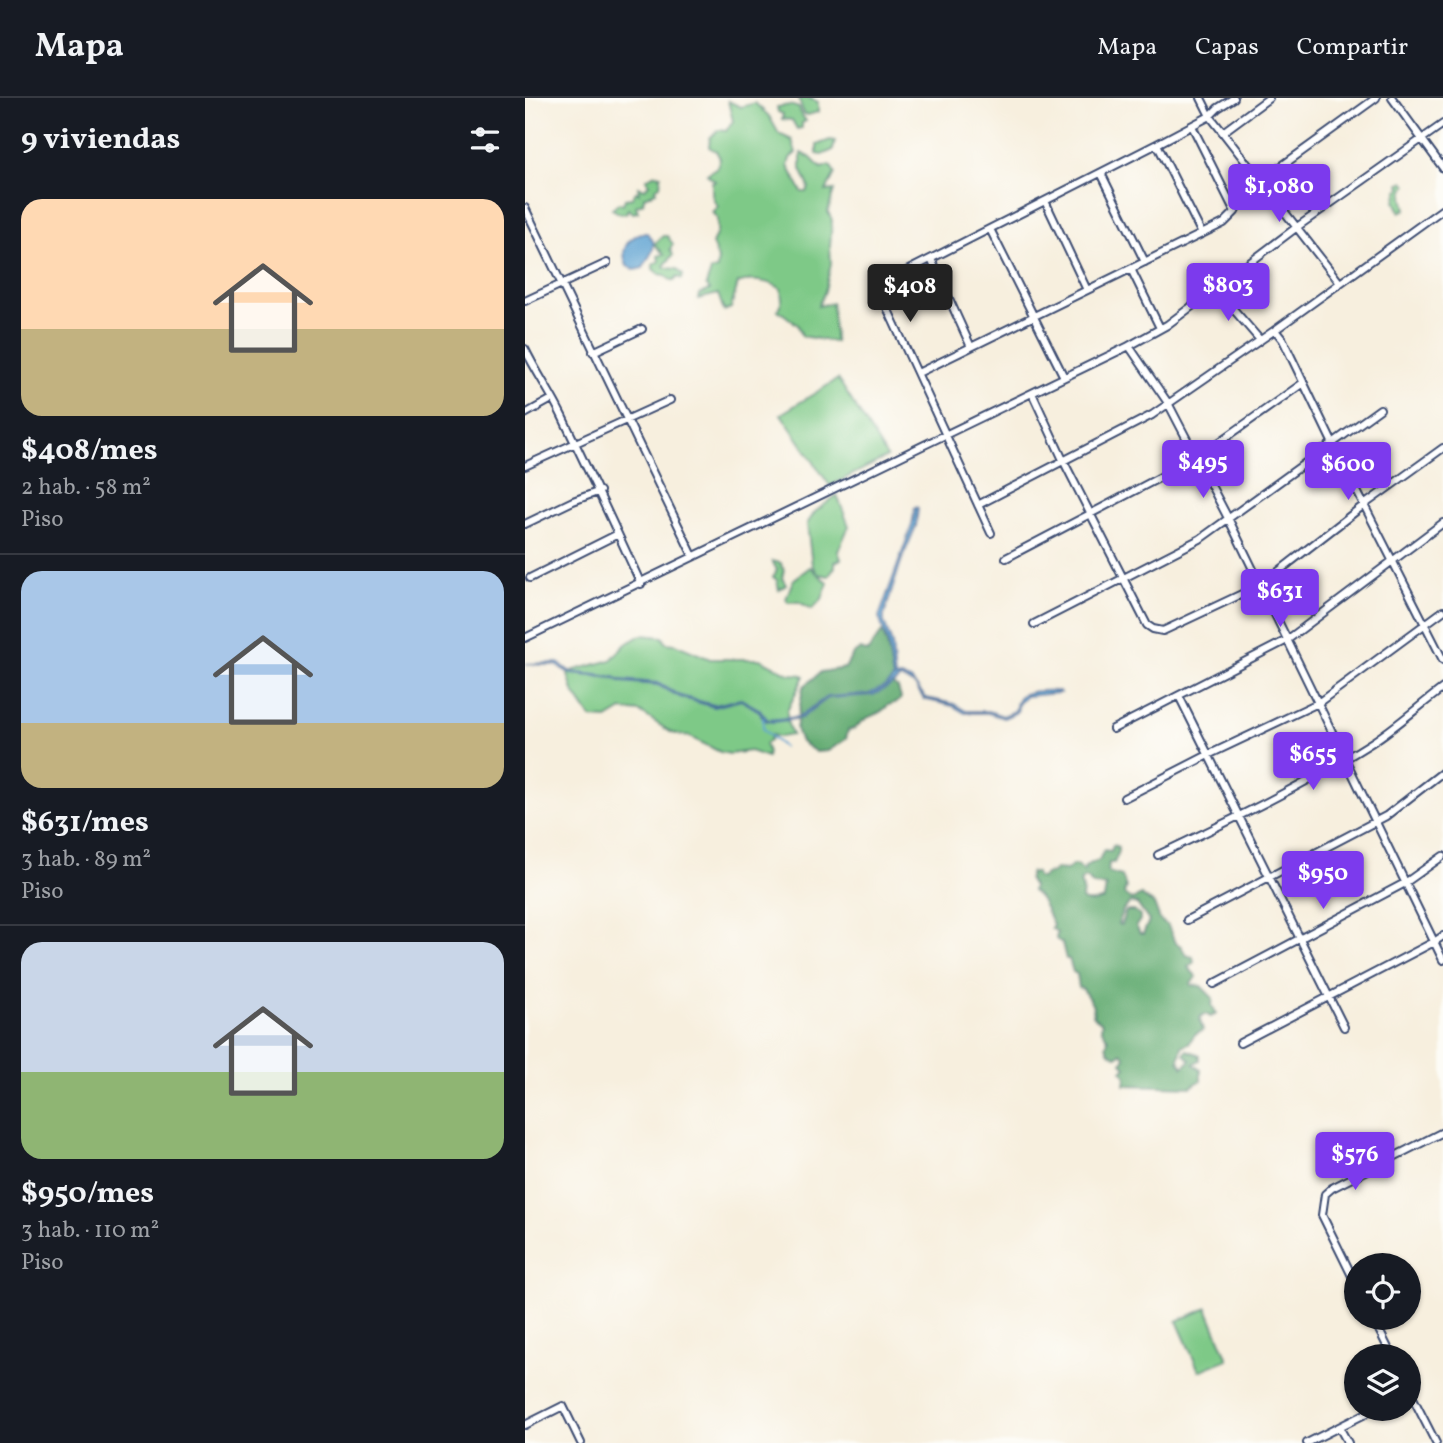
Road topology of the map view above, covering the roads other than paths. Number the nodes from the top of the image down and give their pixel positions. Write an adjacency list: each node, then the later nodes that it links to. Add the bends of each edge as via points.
1 (1202, 98): 6 (street)
2 (1234, 98): 6 (street)
3 (1268, 98): 9 (street)
4 (1376, 98): 14 (street)
5 (1392, 98): 10 (street)
6 (1210, 116): 8 (street); 9 (street)
7 (1443, 124): 10 (street)
8 (1192, 126): 11 (street); 18 (street)
9 (1223, 132): 14 (street)
10 (1422, 139): 12 (street); 19 (street)
11 (1157, 144): 13 (street); 21 (street)
12 (1443, 169)
13 (1101, 173): 15 (street); 23 (street)
14 (1261, 181): 18 (street, via 1242,197); 19 (street)
15 (1045, 201): 20 (street); 29 (street)
16 (525, 208): 27 (street)
17 (1443, 209): 26 (street)
18 (1235, 212): 21 (street)
19 (1297, 227): 26 (street); 28 (street)
20 (990, 229): 22 (street); 31 (street)
21 (1202, 234): 23 (street)
22 (931, 258): 37 (street); 40 (street, via 877,286)
23 (1145, 262): 25 (street)
24 (607, 263): 27 (street)
25 (1131, 269): 29 (street); 33 (street)
26 (1340, 282): 34 (street)
27 (561, 284): 30 (street); 38 (street)
28 (1216, 289): 33 (street); 35 (street)
29 (1087, 290): 31 (street)
30 (525, 301)
31 (1032, 316): 37 (street); 41 (street)
32 (642, 328): 38 (street)
33 (1160, 328): 36 (street)
34 (1275, 330): 35 (street); 42 (street)
35 (1260, 340): 46 (street)
36 (1129, 346): 41 (street); 46 (street)
37 (971, 347): 40 (street)
38 (593, 352): 49 (street)
39 (526, 353): 44 (street)
40 (918, 373): 50 (street)
41 (1064, 377): 43 (street)
42 (1303, 383): 52 (street); 54 (street)
43 (1032, 393): 50 (street); 55 (street)
44 (552, 399): 48 (street); 51 (street)
45 (670, 400): 49 (street)
46 (1168, 403): 54 (street); 55 (street)
47 (1380, 409): 52 (street)
48 (525, 414)
49 (626, 420): 51 (street); 66 (street)
50 (945, 433): 58 (street); 66 (street)
51 (574, 444): 56 (street); 57 (street)
52 (1333, 444): 59 (street); 61 (street)
53 (1443, 448): 59 (street)
54 (1197, 458): 60 (street); 61 (street)
55 (1064, 462): 58 (street); 60 (street)
56 (525, 466)
57 (600, 491): 63 (street); 65 (street)
58 (978, 505): 64 (street)
59 (1364, 505): 68 (street); 72 (street)
60 (1091, 514): 67 (street); 70 (street)
61 (1229, 520): 70 (street); 72 (street)
62 (1443, 523): 68 (street)
63 (525, 524)
64 (991, 533)
65 (618, 534): 69 (street); 71 (street)
66 (693, 556): 71 (street)
67 (1006, 558)
68 (1393, 561): 75 (street); 77 (street)
69 (530, 578)
70 (1125, 578): 72 (street, via 1147,625 1163,631); 74 (street)
71 (641, 584): 76 (street)
72 (1261, 585): 77 (street)
73 (1443, 611): 75 (street)
74 (1034, 624)
75 (1425, 625): 78 (street); 81 (street)
76 (525, 638)
77 (1287, 640): 80 (street); 81 (street)
78 (1443, 660)
79 (1443, 688): 84 (street)
80 (1179, 696): 82 (street); 83 (street)
81 (1318, 703): 83 (street); 84 (street)
82 (1113, 729)
83 (1208, 755): 86 (street); 87 (street)
84 (1346, 758): 87 (street); 88 (street)
85 (1443, 772): 88 (street)
86 (1124, 798)
87 (1239, 817): 89 (street); 91 (street)
88 (1375, 821): 91 (street); 92 (street)
89 (1158, 855)
90 (1443, 856): 92 (street)
91 (1269, 877): 93 (street); 95 (street)
92 (1405, 883): 95 (street); 96 (street)
93 (1187, 920)
94 (1443, 936): 96 (street)
95 (1300, 939): 98 (street); 99 (street)
96 (1434, 942): 97 (street); 99 (street)
97 (1443, 960)
98 (1214, 984)
99 (1329, 997): 100 (street); 101 (street)
100 (1344, 1027)
101 (1240, 1042)
102 (1443, 1132): 103 (street, via 1325,1194 1322,1215)
103 (1344, 1260)
104 (1421, 1414): 111 (street)
105 (1351, 1421): 107 (street)
106 (525, 1425): 108 (street, via 563,1406)
107 (1339, 1427): 109 (street); 110 (street)
108 (581, 1443)
109 (1307, 1443)
110 (1348, 1443)
111 (1436, 1443)

